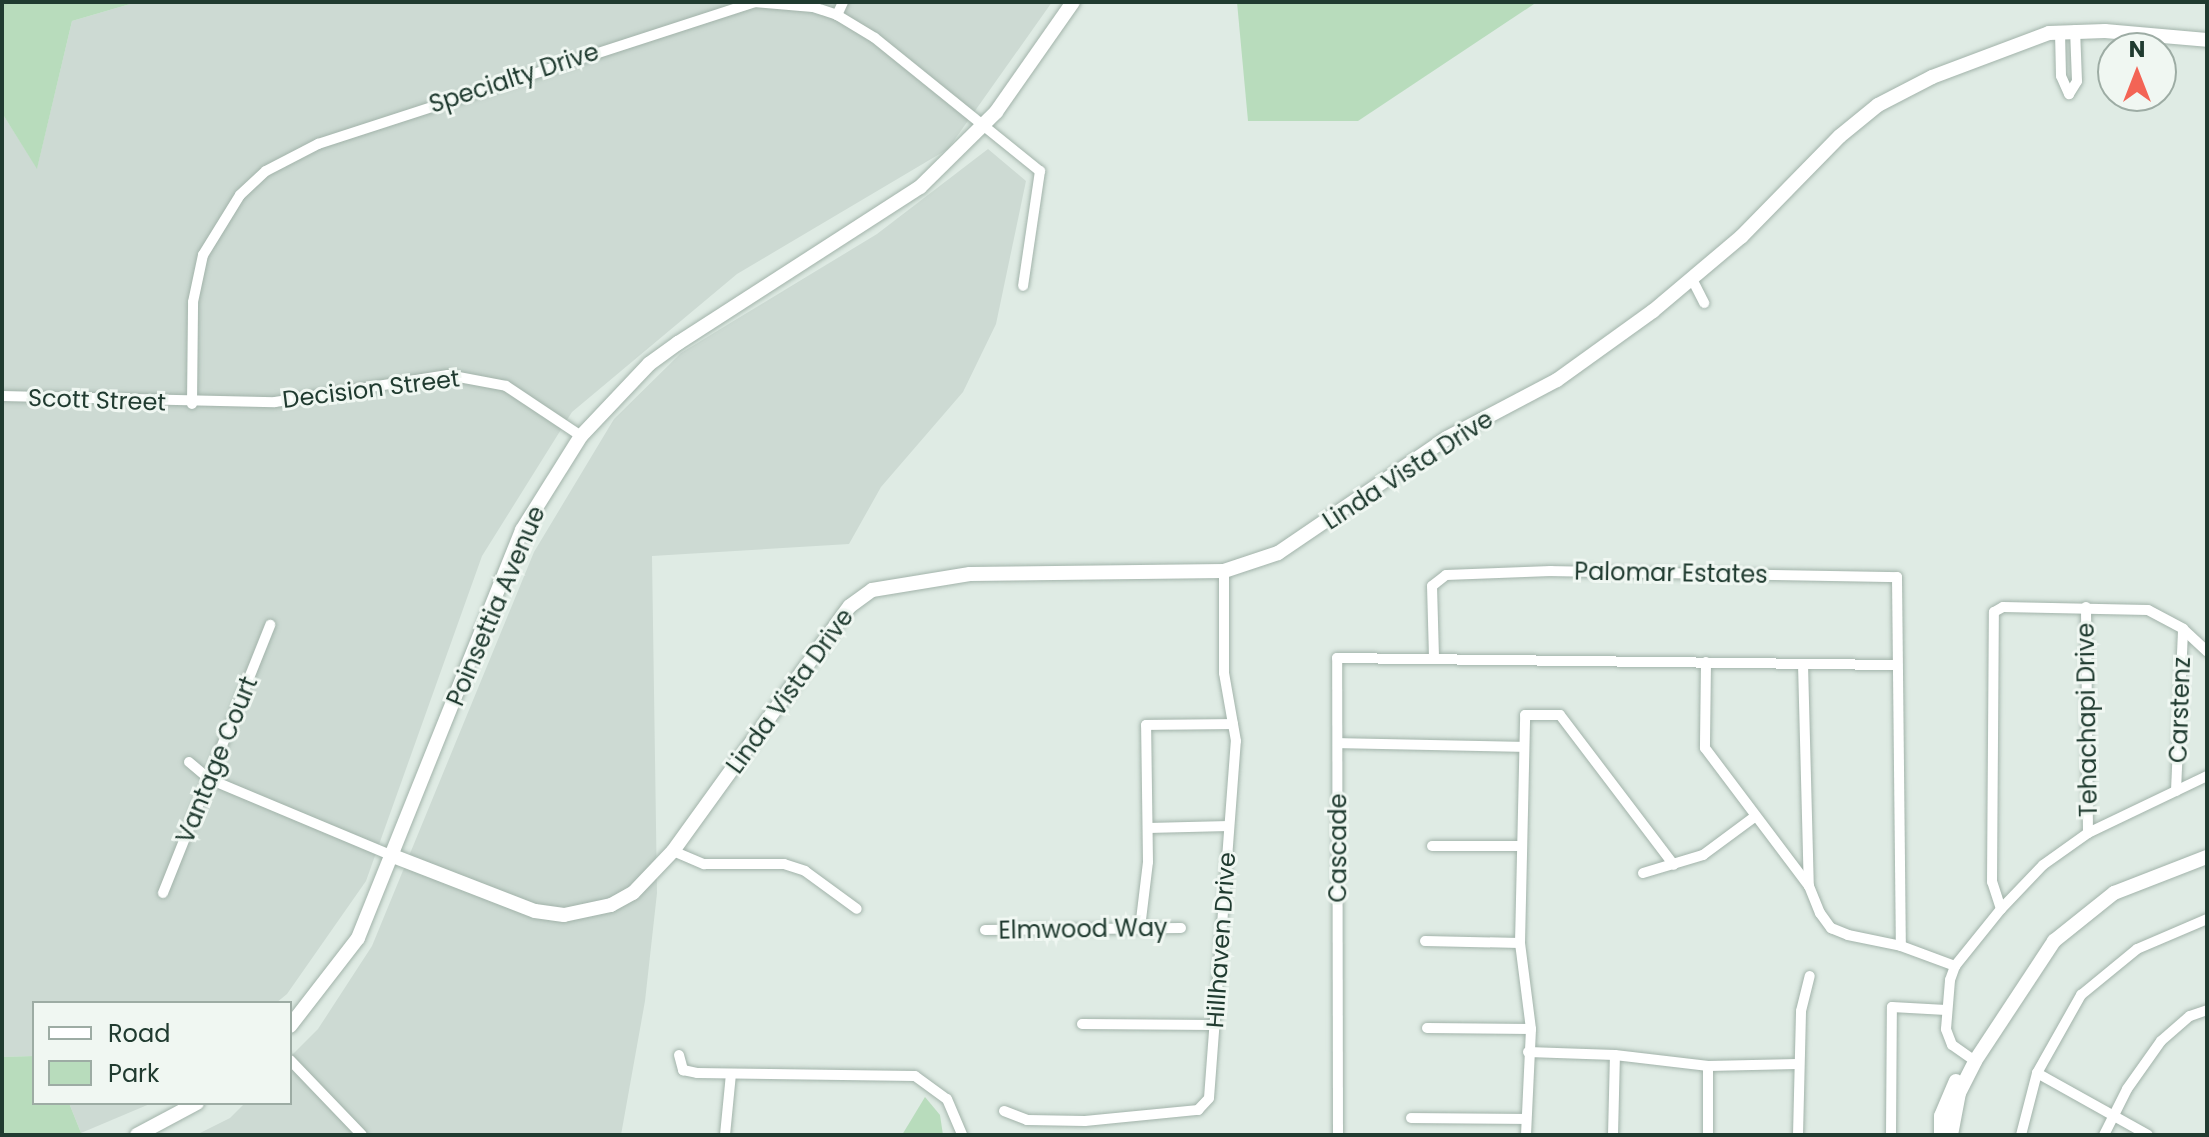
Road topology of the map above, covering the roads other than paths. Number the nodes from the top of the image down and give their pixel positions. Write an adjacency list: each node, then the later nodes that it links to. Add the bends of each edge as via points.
1 (843, 2): 3 (street)
2 (1073, 2): 7 (street, Poinsettia Avenue)
3 (837, 15): 7 (street, Specialty Drive, via 875,38); 12 (street, Specialty Drive, via 783,2 728,7 280,161 240,195 203,255 193,302)
4 (2075, 30): 5 (street, Linda Vista Drive); 5 (street, via 2077,81 2069,94 2061,76); 6 (street, Linda Vista Drive)
5 (2060, 32): 8 (street, Linda Vista Drive, via 1932,77 1878,105)
6 (2207, 40)
7 (982, 128): 9 (street, Specialty Drive, via 1040,171); 13 (street, Poinsettia Avenue, via 890,210 649,364)
8 (1692, 279): 10 (street); 14 (street, Linda Vista Drive, via 1557,380 1447,438 1299,541)
9 (1023, 286)
10 (1704, 303)
11 (2, 396): 12 (street, Scott Street)
12 (192, 404): 13 (street, Decision Street, via 275,402 448,375 475,377 530,399)
13 (581, 436): 37 (street, Poinsettia Avenue, via 522,530)
14 (1224, 571): 23 (street, Hillhaven Drive, via 1224,673); 36 (street, Linda Vista Drive, via 970,574 872,590 850,606)
15 (2086, 607): 17 (street, via 2148,610); 33 (street, Tehachapi Drive); 44 (street, via 2003,607 1994,612 1992,882)
16 (270, 625): 28 (street, Vantage Court)
17 (2183, 629): 18 (street); 29 (street, Carstenz)
18 (2207, 651)
19 (1434, 657): 20 (street); 22 (street, Palomar Estates, via 1432,586 1446,575 1803,575 1897,577); 24 (street, Cascade, via 1337,658)
20 (1706, 662): 21 (street); 30 (street, via 1705,748)
21 (1803, 664): 22 (street); 41 (street)
22 (1895, 665): 51 (street)
23 (1233, 724): 31 (street, Hillhaven Drive); 32 (street, via 1146,725)
24 (1338, 743): 25 (street); 79 (street, Cascade)
25 (1524, 747): 35 (street); 39 (street, via 1525,715 1560,715)
26 (189, 762): 28 (street)
27 (2207, 776): 29 (street)
28 (209, 779): 37 (street); 42 (street, Vantage Court)
29 (2176, 791): 33 (street)
30 (1753, 818): 39 (street, via 1703,855); 41 (street)
31 (1229, 826): 32 (street); 58 (street, Hillhaven Drive)
32 (1148, 828): 46 (street)
33 (2088, 833): 44 (street, via 2043,865)
34 (1432, 846): 35 (street)
35 (1522, 846): 50 (street)
36 (673, 851): 37 (street, Linda Vista Drive, via 633,893 589,912 564,915 535,911); 43 (street, via 704,864 795,867 829,884)
37 (393, 856): 56 (street, Poinsettia Avenue, via 358,938)
38 (2207, 857): 64 (street, via 2114,893 2079,919 2034,967)
39 (1674, 865): 40 (street)
40 (1643, 873)
41 (1809, 886): 51 (street, via 1831,928)
42 (163, 893)
43 (857, 909)
44 (2001, 909): 52 (street)
45 (2207, 919): 68 (street, via 2137,949 2103,972 2067,1016)
46 (1140, 928): 47 (street, Elmwood Way); 48 (street, Elmwood Way)
47 (1181, 928)
48 (985, 930)
49 (1425, 941): 50 (street)
50 (1520, 943): 60 (street)
51 (1901, 946): 52 (street)
52 (1955, 966): 54 (street)
53 (1810, 976): 66 (street)
54 (1946, 1010): 64 (street, via 1952,1045); 84 (street, via 1892,1007)
55 (2207, 1010): 72 (street, via 2190,1016 2161,1041)
56 (292, 1023)
57 (1082, 1024): 58 (street)
58 (1215, 1025): 71 (street, Hillhaven Drive, via 1209,1098 1198,1110 1085,1121 1027,1120)
59 (1427, 1028): 60 (street)
60 (1531, 1029): 61 (street)
61 (1528, 1052): 63 (street); 74 (street)
62 (679, 1055): 69 (street, via 683,1070)
63 (1615, 1055): 67 (street); 81 (street)
64 (1975, 1061): 85 (street, via 1959,1075 1946,1100); 86 (street, via 1959,1093)
65 (292, 1062): 76 (street)
66 (1797, 1064): 67 (street); 83 (street)
67 (1708, 1066): 82 (street)
68 (2037, 1073): 72 (street); 87 (street)
69 (731, 1074): 77 (street); 78 (street, via 915,1076 947,1099)
70 (193, 1105): 75 (street)
71 (1004, 1111)
72 (2114, 1114): 88 (street); 89 (street)
73 (1411, 1118): 74 (street)
74 (1526, 1119): 80 (street)
75 (137, 1135)
76 (362, 1135)
77 (725, 1135)
78 (962, 1135)
79 (1338, 1135)
80 (1526, 1135)
81 (1613, 1135)
82 (1708, 1135)
83 (1798, 1135)
84 (1891, 1135)
85 (1941, 1135)
86 (1951, 1135)
87 (2021, 1135)
88 (2104, 1135)
89 (2148, 1135)

